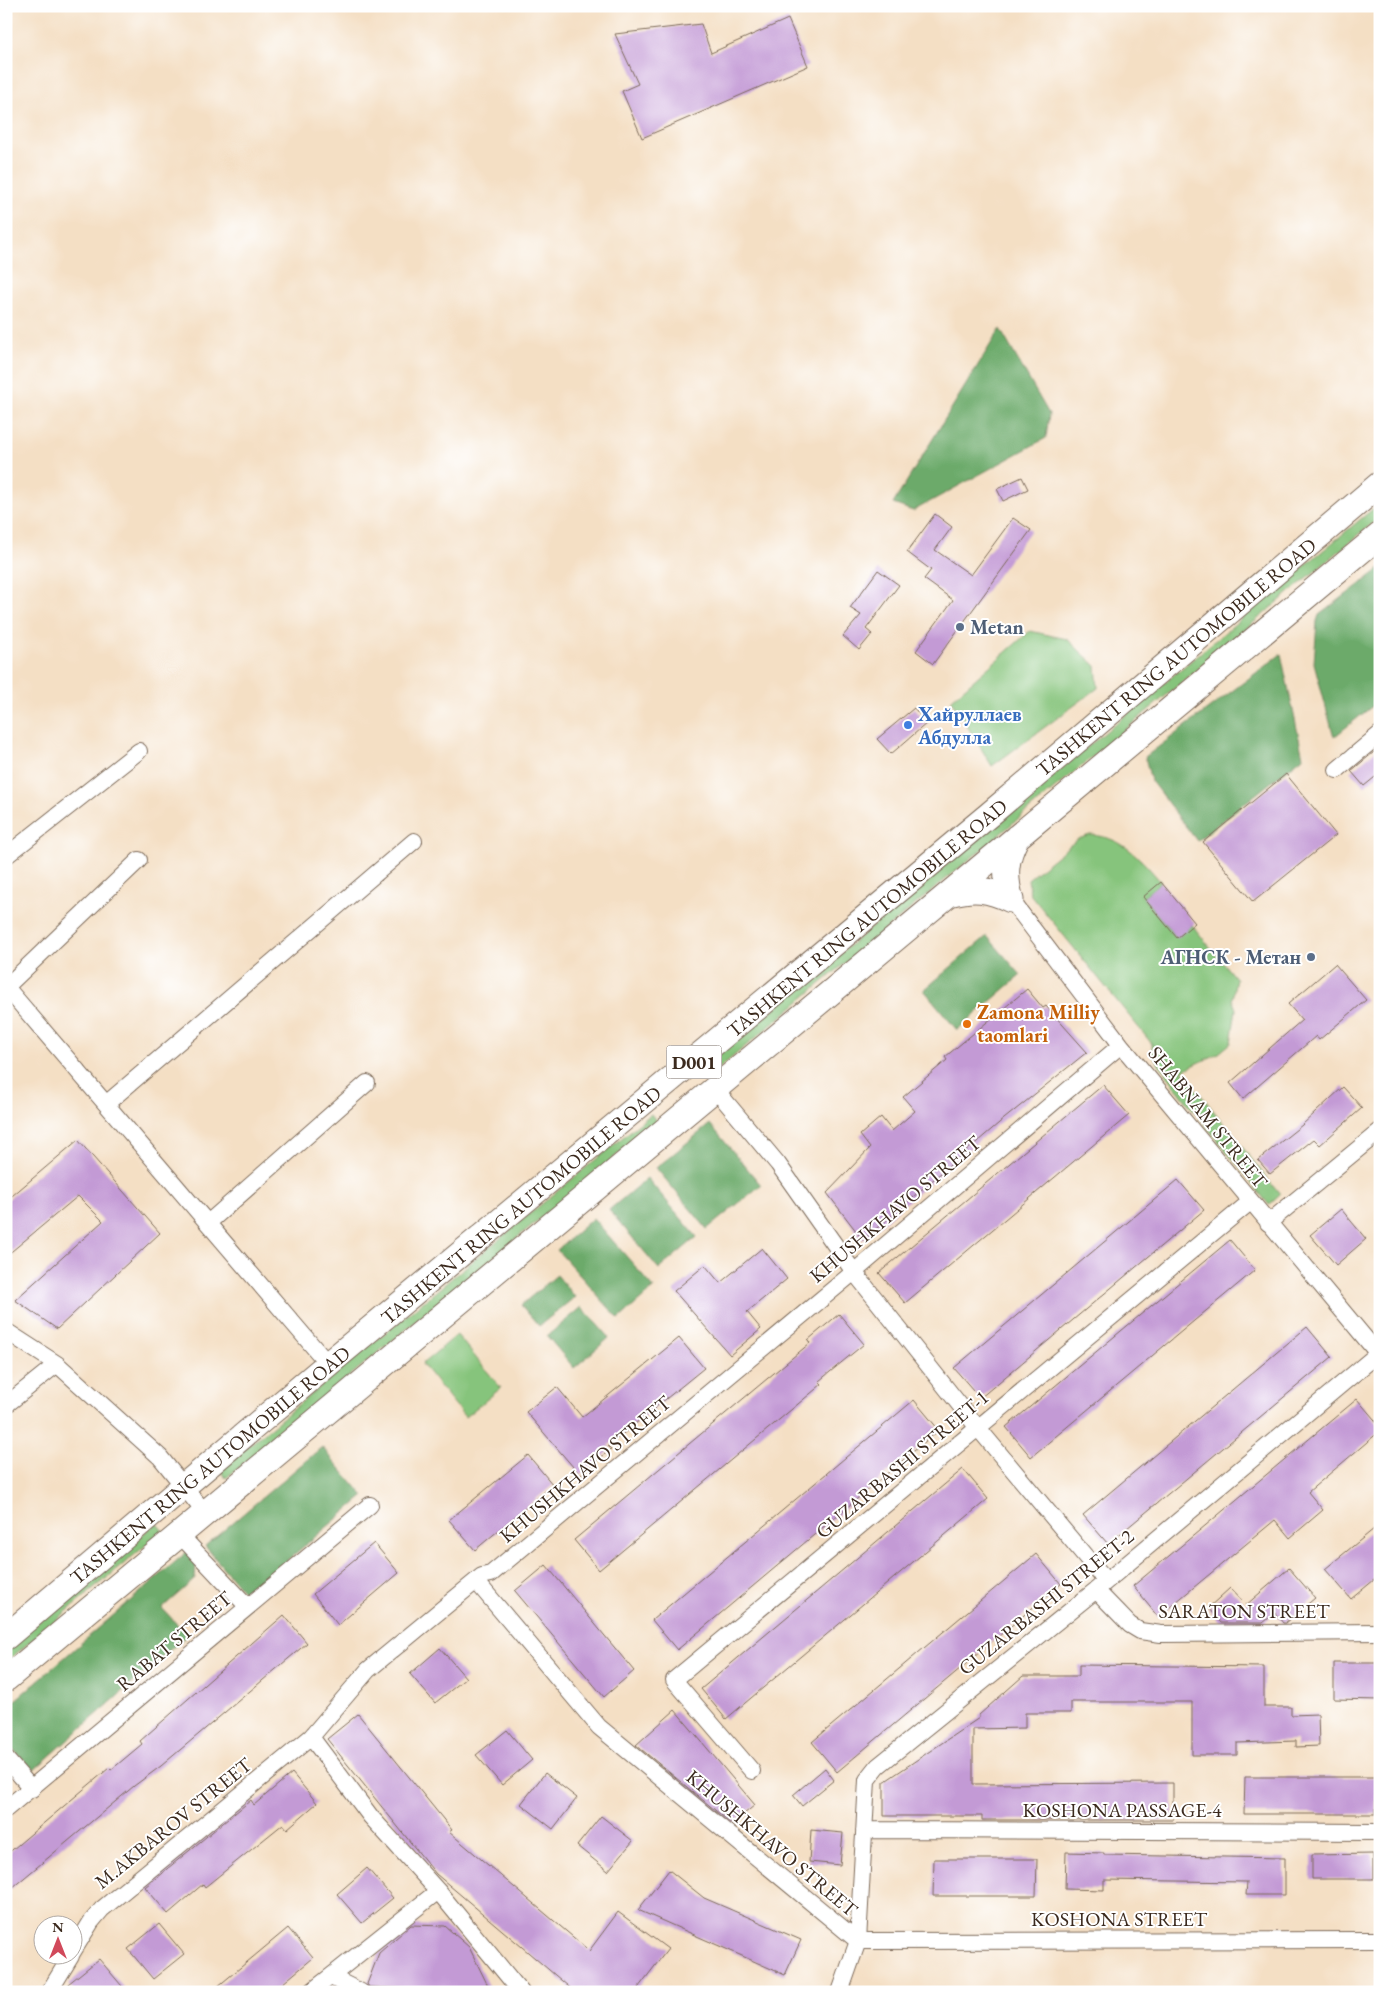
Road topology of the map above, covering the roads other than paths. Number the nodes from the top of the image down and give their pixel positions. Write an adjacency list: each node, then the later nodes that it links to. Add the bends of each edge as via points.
1 (1380, 484): 14 (highway, TASHKENT RING AUTOMOBILE ROAD / D001)
2 (1380, 535): 6 (highway, TASHKENT RING AUTOMOBILE ROAD / D001)
3 (1380, 734): 5 (street)
4 (139, 751): 8 (street)
5 (1337, 770)
6 (1018, 836): 10 (highway, TASHKENT RING AUTOMOBILE ROAD / D001); 11 (highway, via 1009,851 1006,868)
7 (414, 841): 17 (street)
8 (6, 856)
9 (139, 860): 12 (street)
10 (949, 894): 11 (highway, via 981,889); 16 (highway, TASHKENT RING AUTOMOBILE ROAD / D001)
11 (1011, 900): 13 (street, SHABNAM STREET)
12 (6, 987): 17 (street)
13 (1121, 1045): 19 (street, SHABNAM STREET); 22 (street, KHUSHKHAVO STREET)
14 (674, 1078): 16 (highway); 26 (highway, TASHKENT RING AUTOMOBILE ROAD / D001)
15 (367, 1083): 20 (street)
16 (705, 1097): 22 (street, SARATON STREET, via 778,1164); 31 (highway, TASHKENT RING AUTOMOBILE ROAD / D001)
17 (106, 1104): 20 (street)
18 (1380, 1131): 21 (street)
19 (1250, 1202): 21 (street, SHABNAM STREET); 28 (street, GUZARBASHI STREET-1)
20 (208, 1223): 26 (street)
21 (1268, 1224): 24 (street, SHABNAM STREET)
22 (854, 1272): 28 (street, SARATON STREET); 33 (street, KHUSHKHAVO STREET, via 491,1574)
23 (6, 1330): 25 (street)
24 (1379, 1354): 34 (street, GUZARBASHI STREET-2)
25 (57, 1364): 27 (street); 29 (street, via 160,1457)
26 (328, 1364): 29 (highway, TASHKENT RING AUTOMOBILE ROAD / D001)
27 (6, 1405)
28 (978, 1428): 34 (street, SARATON STREET); 41 (street, GUZARBASHI STREET-1, via 674,1680)
29 (186, 1487): 31 (street); 37 (highway, TASHKENT RING AUTOMOBILE ROAD / D001)
30 (370, 1505): 35 (street, RABAT STREET)
31 (206, 1514): 32 (highway, TASHKENT RING AUTOMOBILE ROAD / D001)
32 (180, 1535): 35 (street); 38 (highway, TASHKENT RING AUTOMOBILE ROAD / D001)
33 (476, 1581): 39 (street, M.AKBAROV STREET, via 368,1670); 49 (street, KHUSHKHAVO STREET, via 599,1727)
34 (1101, 1585): 36 (street, SARATON STREET, via 1123,1619 1140,1631 1161,1634); 44 (street, GUZARBASHI STREET-2, via 878,1766 867,1780)
35 (248, 1607): 42 (street, RABAT STREET)
36 (1376, 1629)
37 (6, 1637)
38 (6, 1679)
39 (311, 1738): 46 (street, via 372,1817); 47 (street, M.AKBAROV STREET, via 102,1909)
40 (6, 1758): 42 (street)
41 (752, 1771)
42 (32, 1788): 43 (street, RABAT STREET)
43 (6, 1809)
44 (864, 1830): 45 (street, KOSHONA PASSAGE-4); 49 (street, GUZARBASHI STREET-2)
45 (1380, 1832)
46 (438, 1891): 51 (street); 55 (street)
47 (82, 1936)
48 (1380, 1940): 49 (street, KOSHONA STREET)
49 (858, 1941): 56 (street, GUZARBASHI STREET-2)
50 (65, 1966): 52 (street, M.AKBAROV STREET)
51 (331, 1977): 53 (street); 54 (street)
52 (49, 1992)
53 (311, 1992)
54 (361, 1992)
55 (520, 1992)
56 (840, 1992)

